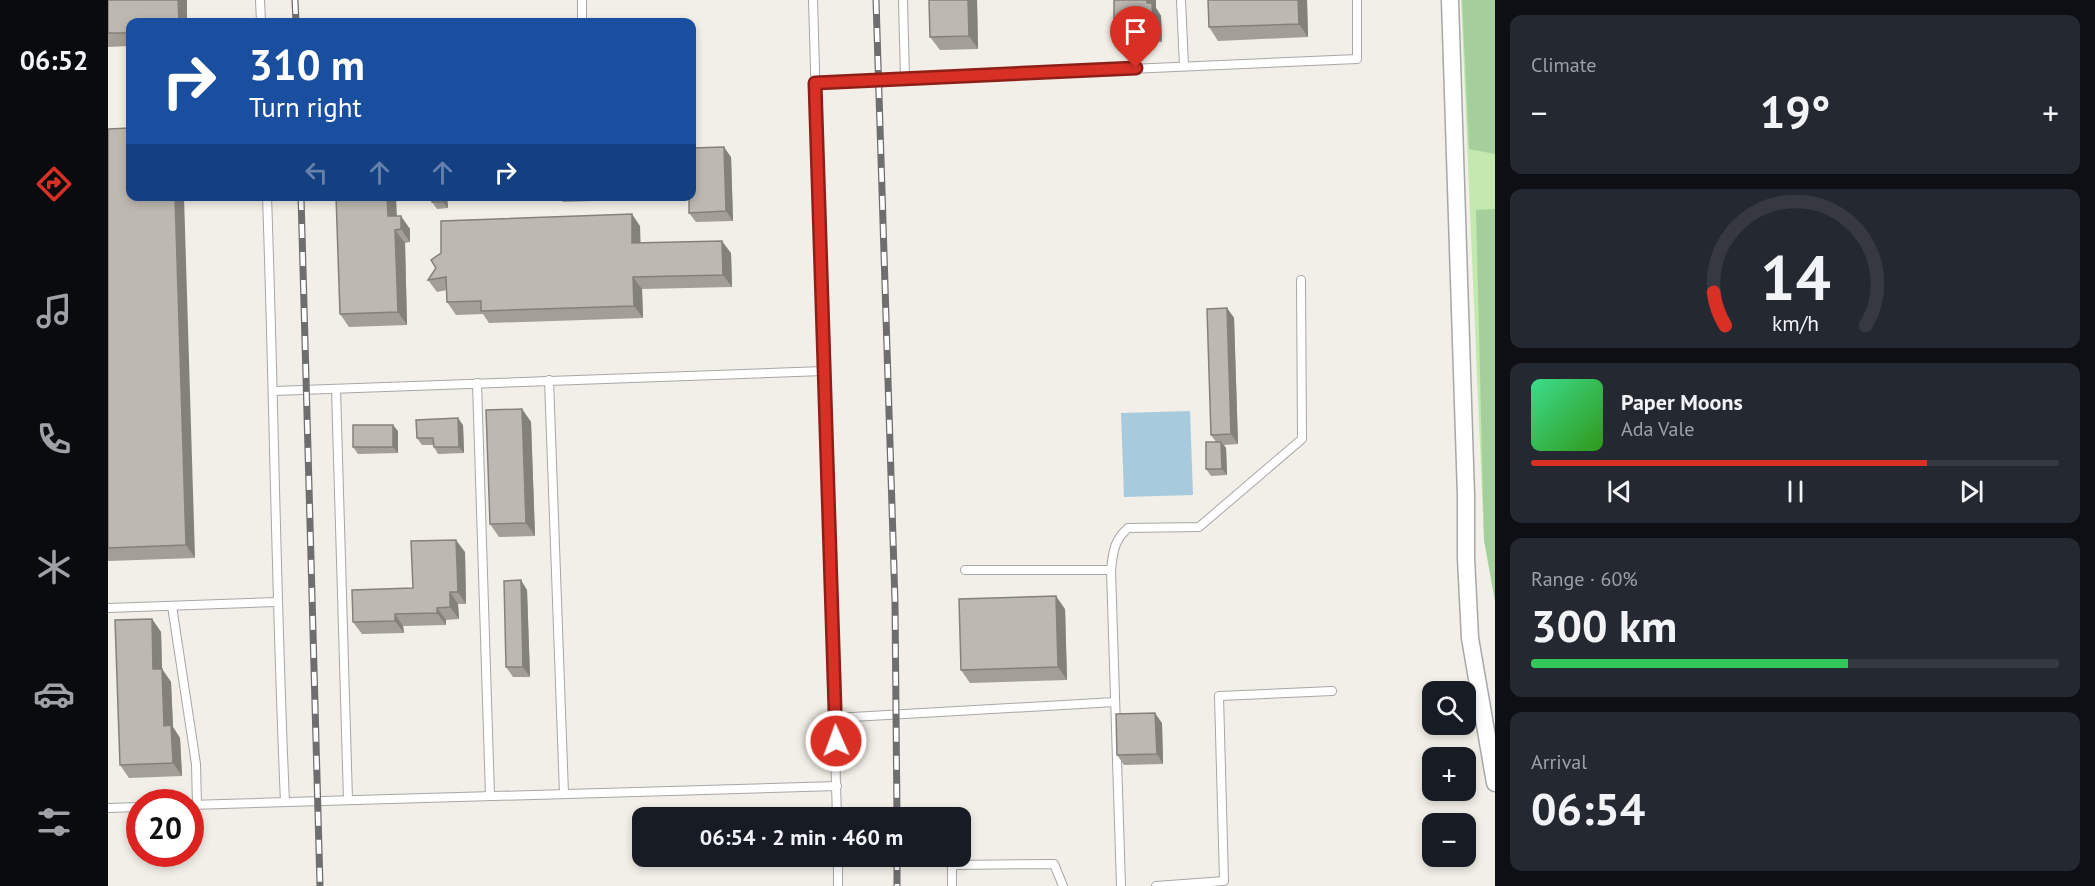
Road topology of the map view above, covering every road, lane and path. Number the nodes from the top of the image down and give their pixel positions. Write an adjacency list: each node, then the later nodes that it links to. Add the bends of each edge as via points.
1 (260, 0): 8 (lane)
2 (582, 0): 9 (lane)
3 (813, 0): 12 (lane)
4 (903, 0): 11 (lane)
5 (1181, 0): 10 (lane)
6 (1357, 0): 10 (lane, via 1357,59)
7 (1450, 0): 28 (street, via 1470,638)
8 (261, 18)
9 (582, 18)
10 (1184, 66): 11 (lane)
11 (905, 79): 12 (lane)
12 (815, 83): 15 (lane)
13 (267, 201): 19 (lane)
14 (1301, 280): 21 (lane, via 1302,439 1199,527 1128,528 1118,536 1113,548)
15 (824, 370): 16 (lane); 27 (lane)
16 (549, 380): 17 (lane); 31 (lane)
17 (477, 383): 18 (lane); 32 (lane)
18 (336, 388): 19 (lane); 33 (lane)
19 (274, 391): 22 (lane)
20 (965, 570): 21 (lane)
21 (1111, 570): 26 (lane)
22 (276, 602): 23 (lane); 34 (lane)
23 (172, 606): 24 (lane); 30 (lane, via 196,764)
24 (108, 608)
25 (1332, 692): 44 (lane, via 1219,696 1224,881)
26 (1115, 702): 27 (lane); 43 (lane)
27 (835, 718): 29 (lane)
28 (1495, 783)
29 (837, 786): 31 (lane); 37 (lane)
30 (195, 789)
31 (564, 794): 32 (lane)
32 (490, 796): 33 (lane)
33 (348, 800): 34 (lane)
34 (285, 802): 35 (lane)
35 (204, 805)
36 (126, 807): 38 (lane)
37 (837, 807)
38 (108, 808)
39 (838, 867): 40 (lane)
40 (838, 886)
41 (952, 886): 42 (lane, via 952,864 1054,864)
42 (1063, 886)
43 (1121, 886)
44 (1156, 886)

